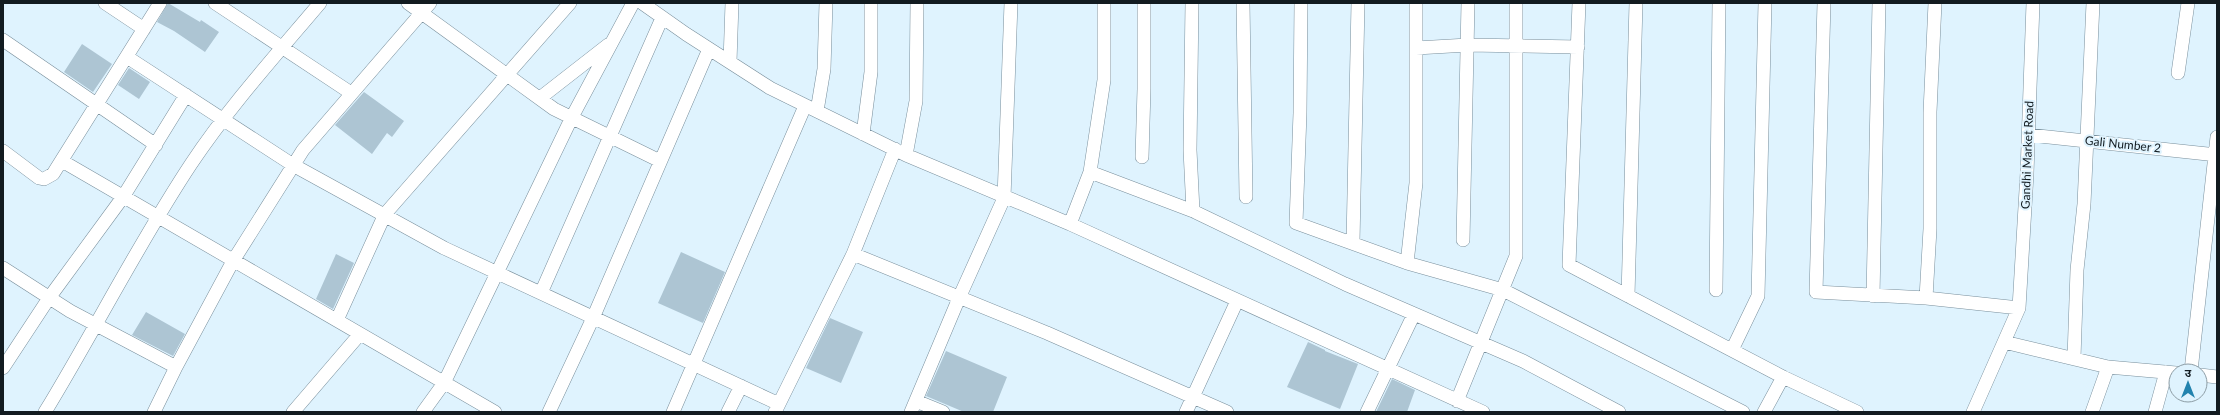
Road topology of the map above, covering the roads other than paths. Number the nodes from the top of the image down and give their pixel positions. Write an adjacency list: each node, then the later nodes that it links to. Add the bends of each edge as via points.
1 (105, 3): 35 (street)
2 (160, 3): 35 (street)
3 (215, 3): 41 (street)
4 (320, 3): 41 (street)
5 (408, 3): 33 (street)
6 (570, 3): 47 (street)
7 (633, 3): 37 (street)
8 (642, 3): 34 (street)
9 (732, 3): 45 (street)
10 (826, 3): 52 (street, via 824,69)
11 (871, 3): 55 (street, via 871,72)
12 (917, 3): 62 (street, via 916,101)
13 (1011, 3): 71 (street)
14 (1104, 3): 68 (street, via 1104,80)
15 (1144, 3): 64 (street)
16 (1192, 3): 72 (street, via 1190,150)
17 (1243, 3): 70 (street)
18 (1301, 3): 77 (street, via 1296,223)
19 (1358, 3): 77 (street)
20 (1416, 3): 42 (street)
21 (1468, 3): 38 (street)
22 (1516, 3): 39 (street)
23 (1579, 3): 40 (street)
24 (1636, 3): 86 (street)
25 (1719, 3): 84 (street)
26 (1765, 3): 100 (street, via 1758,296)
27 (1824, 3): 87 (street, via 1816,292)
28 (1879, 3): 87 (street)
29 (1935, 3): 90 (street)
30 (2033, 3): 56 (street, Gandhi Market Road)
31 (2093, 3): 59 (street)
32 (2188, 3): 46 (street)
33 (426, 7): 47 (street); 48 (street)
34 (662, 18): 43 (street); 57 (street)
35 (144, 30): 44 (street)
36 (3, 40): 51 (street)
37 (612, 42): 50 (street); 53 (street)
38 (1468, 45): 39 (street); 42 (street); 76 (street)
39 (1516, 45): 40 (street); 83 (street, via 1516,256)
40 (1578, 47): 86 (street, via 1569,265)
41 (282, 48): 48 (street); 54 (street)
42 (1416, 48): 80 (street, via 1416,183)
43 (709, 49): 45 (street); 66 (street)
44 (127, 57): 49 (street); 51 (street)
45 (730, 62): 52 (street, via 770,88)
46 (2178, 73)
47 (508, 75): 50 (street); 73 (street)
48 (351, 93): 67 (street)
49 (186, 95): 54 (street); 60 (street)
50 (540, 98): 53 (street)
51 (98, 105): 60 (street); 65 (street)
52 (811, 108): 55 (street); 103 (street)
53 (572, 118): 57 (street); 82 (street)
54 (224, 120): 67 (street); 74 (street, via 191,164)
55 (863, 134): 62 (street)
56 (2029, 135): 59 (street, Gali Number 2); 92 (street, Gandhi Market Road)
57 (609, 136): 66 (street); 85 (street)
58 (2217, 137): 63 (street)
59 (2087, 140): 63 (street, Gali Number 2); 101 (street, via 2077,270)
60 (156, 145): 69 (street)
61 (3, 151): 65 (street, via 44,179 53,174)
62 (900, 152): 71 (street); 78 (street)
63 (2216, 155): 102 (street)
64 (1142, 157)
65 (62, 161): 69 (street)
66 (660, 162): 94 (street)
67 (293, 165): 73 (street); 79 (street)
68 (1090, 172): 72 (street); 75 (street)
69 (123, 197): 74 (street); 88 (street)
70 (1246, 197)
71 (1004, 198): 75 (street); 89 (street)
72 (1193, 211): 93 (street)
73 (385, 214): 82 (street, via 444,248); 95 (street)
74 (159, 217): 79 (street); 96 (street)
75 (1070, 224): 91 (street)
76 (1463, 240)
77 (1353, 242): 80 (street)
78 (853, 254): 89 (street); 116 (street)
79 (233, 261): 95 (street); 105 (street)
80 (1408, 263): 83 (street)
81 (3, 268): 88 (street)
82 (498, 272): 85 (street); 111 (street)
83 (1503, 290): 98 (street); 131 (street)
84 (1716, 290)
85 (540, 293): 94 (street)
86 (1628, 296): 100 (street)
87 (1874, 296): 90 (street)
88 (49, 298): 96 (street); 106 (street)
89 (959, 298): 113 (street); 115 (street)
90 (1926, 298): 92 (street)
91 (1237, 301): 107 (street); 113 (street)
92 (2019, 308): 99 (street)
93 (1414, 314): 98 (street); 107 (street)
94 (593, 318): 103 (street); 122 (street)
95 (337, 320): 97 (street)
96 (95, 324): 105 (street); 118 (street)
97 (360, 334): 111 (street); 120 (street)
98 (1480, 342): 114 (street); 130 (street, via 1524,361)
99 (2004, 342): 101 (street); 134 (street)
100 (1732, 350): 109 (street)
101 (2074, 358): 104 (street)
102 (2192, 363)
103 (692, 364): 112 (street); 123 (street)
104 (2108, 366): 108 (street); 135 (street)
105 (176, 367): 119 (street)
106 (3, 368)
107 (1388, 369): 114 (street); 128 (street)
108 (2168, 372)
109 (1783, 377): 132 (street); 133 (street)
110 (2168, 380): 136 (street)
111 (444, 383): 117 (street); 121 (street)
112 (740, 386): 116 (street); 124 (street)
113 (1193, 397): 126 (street); 127 (street)
114 (1457, 401): 129 (street)
115 (914, 407): 125 (street)
116 (777, 408)
117 (493, 411)
118 (45, 412)
119 (154, 412)
120 (293, 412)
121 (423, 412)
122 (549, 412)
123 (673, 412)
124 (728, 412)
125 (943, 412)
126 (1186, 412)
127 (1227, 412)
128 (1367, 412)
129 (1483, 412)
130 (1619, 412)
131 (1743, 412)
132 (1764, 412)
133 (1857, 412)
134 (1973, 412)
135 (2092, 412)
136 (2155, 412)

